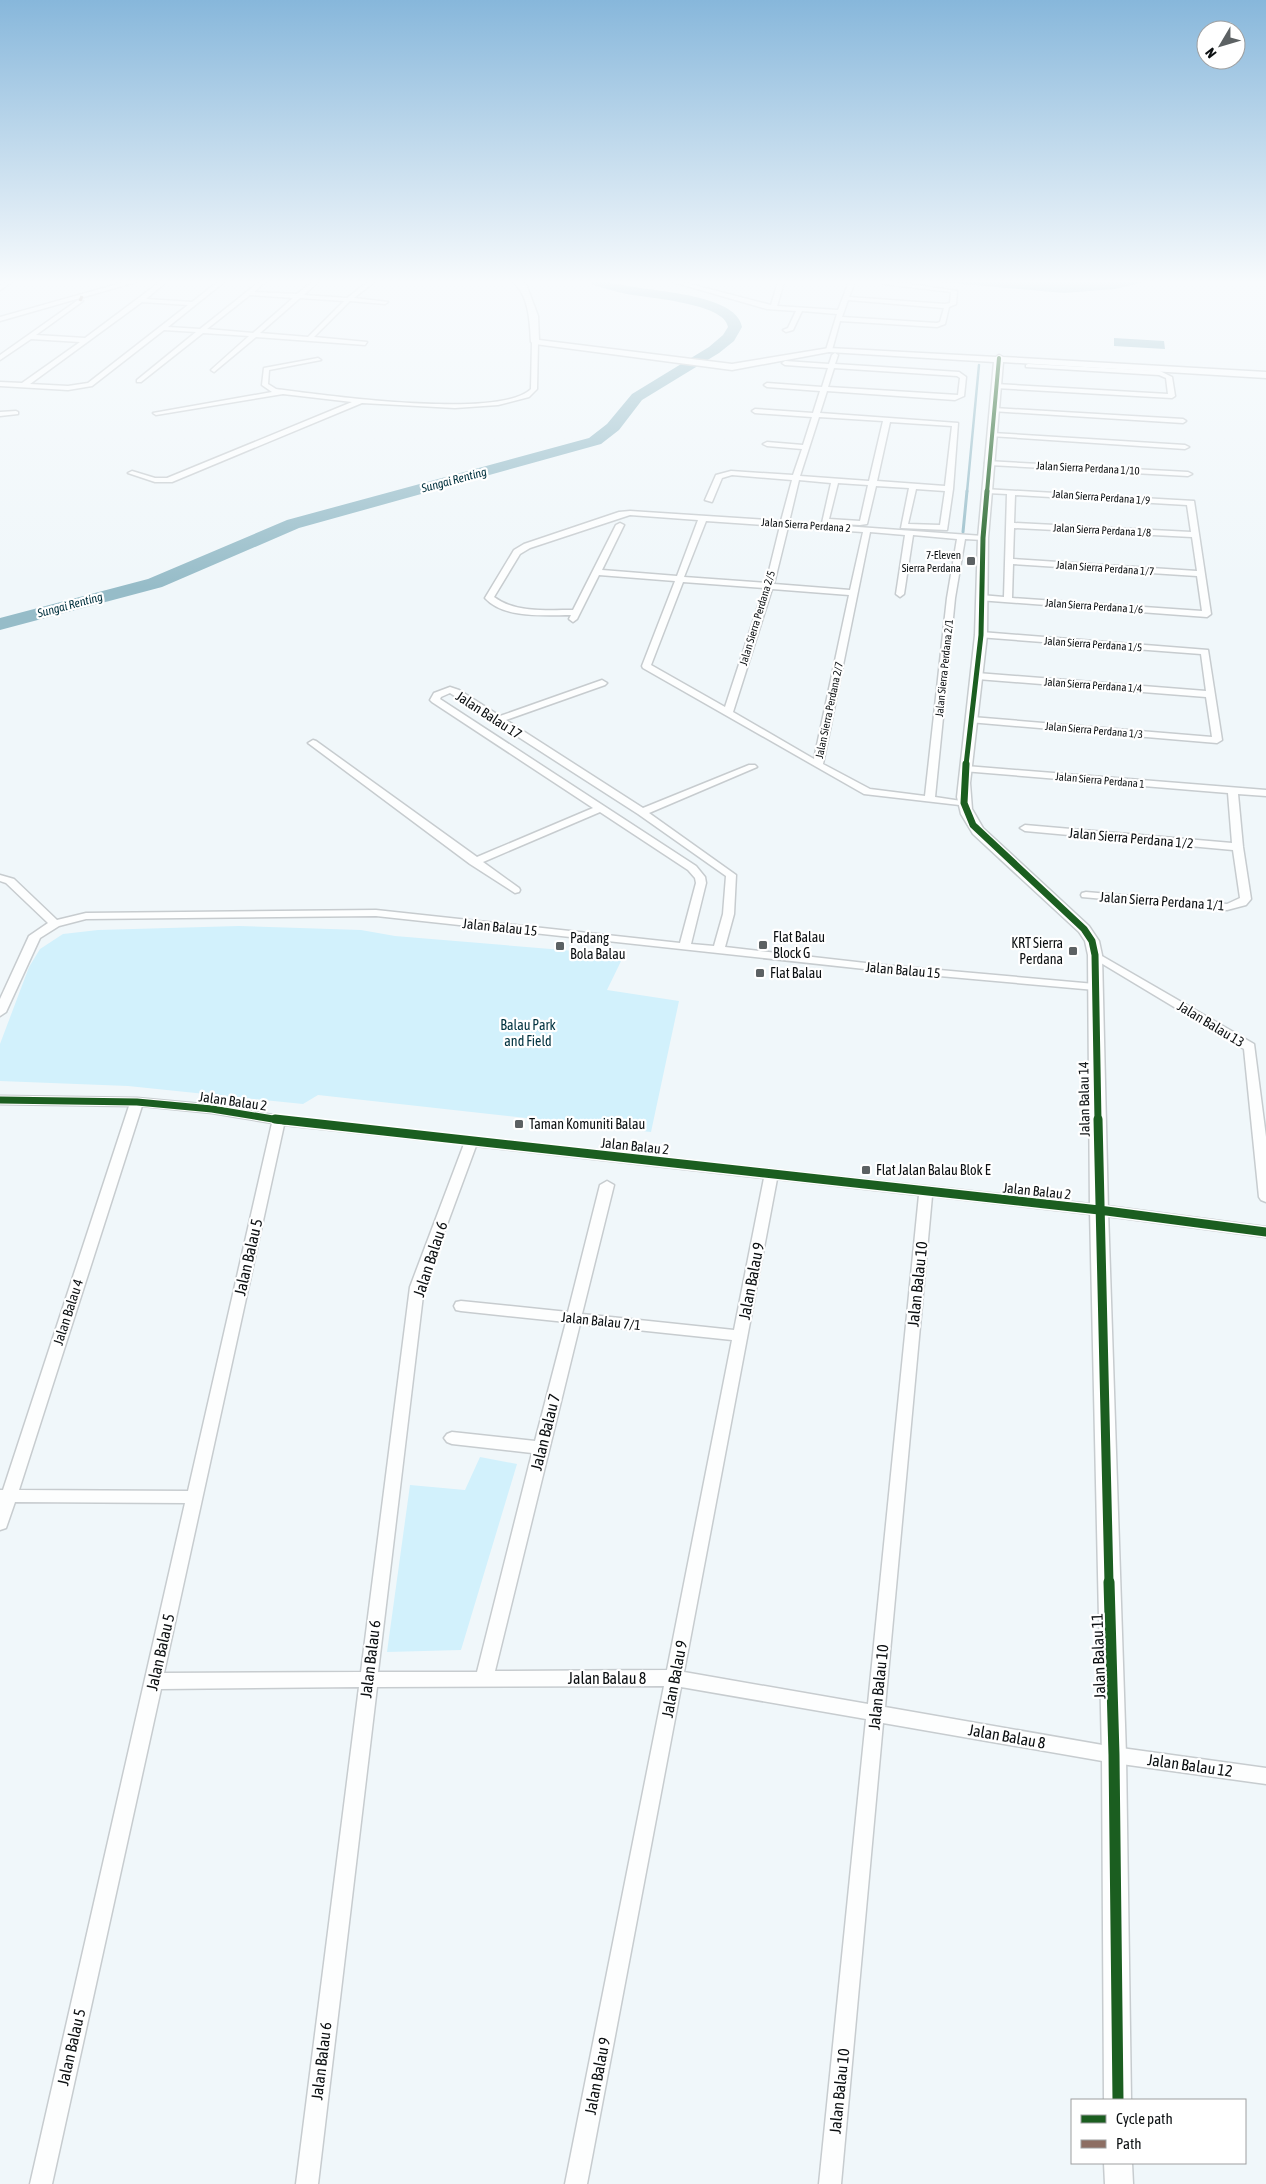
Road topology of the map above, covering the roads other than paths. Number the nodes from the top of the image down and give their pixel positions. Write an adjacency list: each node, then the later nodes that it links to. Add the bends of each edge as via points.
1 (0, 384): 10 (street)
2 (27, 384): 10 (street)
3 (91, 384): 10 (street, via 79,388)
4 (265, 384): 13 (street, via 274,391)
5 (534, 384): 14 (street, via 527,396 498,403 455,406)
6 (826, 384): 12 (street, Jalan Sierra Perdana 2/5)
7 (963, 384): 12 (street, via 961,396 955,398)
8 (1170, 384): 11 (street, via 1172,396)
9 (767, 385): 12 (street)
10 (24, 386)
11 (996, 386): 15 (street)
12 (824, 389): 20 (street, Jalan Sierra Perdana 2/5)
13 (285, 392): 14 (street); 18 (street)
14 (361, 401): 28 (street, via 169,480 158,481 144,474)
15 (994, 410): 22 (street); 23 (street)
16 (755, 411): 20 (street)
17 (16, 413): 19 (street)
18 (156, 413)
19 (0, 414)
20 (816, 415): 21 (street); 25 (street, Jalan Sierra Perdana 2/5)
21 (887, 419): 32 (street); 34 (street, via 956,424)
22 (1183, 421)
23 (992, 435): 26 (street); 27 (street)
24 (767, 444): 25 (street)
25 (806, 446): 30 (street, Jalan Sierra Perdana 2/5)
26 (1185, 447)
27 (989, 463): 29 (street, Jalan Sierra Perdana 1/10); 35 (street)
28 (132, 473)
29 (1188, 474)
30 (796, 478): 31 (street); 37 (street, via 731,473 719,477); 39 (street, Jalan Sierra Perdana 2/5)
31 (835, 481): 32 (street); 32 (street, via 824,521 827,522 864,522)
32 (872, 484): 33 (street)
33 (913, 486): 34 (street); 34 (street, via 904,526 944,528)
34 (949, 489)
35 (987, 491): 36 (street, Jalan Sierra Perdana 1/9); 46 (street)
36 (1011, 492): 41 (street); 44 (street, Jalan Sierra Perdana 1/9, via 1191,502)
37 (710, 500)
38 (703, 518): 39 (street, Jalan Sierra Perdana 2); 48 (street, Jalan Sierra Perdana 2, via 630,513 536,543 517,552 489,598 508,608 574,617); 50 (street)
39 (785, 524): 42 (street, Jalan Sierra Perdana 2); 51 (street, Jalan Sierra Perdana 2/5)
40 (620, 525): 48 (street)
41 (1010, 525): 44 (street, Jalan Sierra Perdana 1/8); 47 (street)
42 (867, 530): 43 (street, Jalan Sierra Perdana 2); 52 (street, Jalan Sierra Perdana 2/7)
43 (909, 533): 45 (street, Jalan Sierra Perdana 2); 53 (street)
44 (1194, 535): 49 (street)
45 (961, 537): 46 (street, Jalan Sierra Perdana 2); 69 (street, Jalan Sierra Perdana 2/1, via 951,598)
46 (983, 538): 54 (street)
47 (1010, 562): 49 (street, Jalan Sierra Perdana 1/7); 55 (street)
48 (596, 572): 50 (street)
49 (1200, 574): 55 (street, Jalan Sierra Perdana 1/6, via 1207,614)
50 (681, 579): 51 (street); 60 (street, via 646,666)
51 (769, 586): 52 (street); 60 (street, Jalan Sierra Perdana 2/5)
52 (854, 593): 64 (street, Jalan Sierra Perdana 2/7)
53 (900, 594)
54 (981, 598): 55 (street, Jalan Sierra Perdana 1/6); 56 (street)
55 (1008, 599)
56 (981, 635): 57 (street); 59 (street, Jalan Sierra Perdana 1/5, via 1205,652)
57 (977, 676): 59 (street, Jalan Sierra Perdana 1/4); 62 (street)
58 (602, 683): 61 (street)
59 (1210, 694): 62 (street, Jalan Sierra Perdana 1/3, via 1216,740)
60 (728, 712): 64 (street)
61 (497, 720): 71 (street, Jalan Balau 17, via 456,692 450,690 437,695 436,700); 72 (street, Jalan Balau 17)
62 (972, 720): 66 (street)
63 (313, 743): 75 (street)
64 (818, 765): 69 (street, Jalan Sierra Perdana 2/7, via 868,792)
65 (752, 767): 72 (street)
66 (966, 769): 67 (street, Jalan Sierra Perdana 1); 70 (street)
67 (1233, 792): 68 (street, Jalan Sierra Perdana 1); 74 (street)
68 (1266, 794)
69 (930, 799): 70 (street, Jalan Sierra Perdana 2/7)
70 (964, 804): 82 (street, Jalan Balau 14, via 967,817 982,836 1084,929 1092,940)
71 (602, 808): 75 (street); 80 (street, Jalan Balau 17, via 700,876 700,892)
72 (642, 812): 81 (street, Jalan Balau 17, via 731,875 725,934)
73 (1025, 828): 74 (street, Jalan Sierra Perdana 1/2)
74 (1238, 847): 78 (street, Jalan Sierra Perdana 1/1, via 1246,899 1238,904 1227,907)
75 (474, 862): 77 (street)
76 (0, 878): 79 (street, via 10,881)
77 (515, 890)
78 (1086, 895)
79 (55, 924): 80 (street, Jalan Balau 15, via 86,916 376,913); 84 (street, Jalan Balau 15, via 35,936)
80 (685, 947): 81 (street, Jalan Balau 15)
81 (718, 950): 83 (street, Jalan Balau 15)
82 (1094, 955): 83 (street, Jalan Balau 14); 92 (street, Jalan Balau 13, via 1250,1047)
83 (1095, 987): 93 (street, Jalan Balau 14)
84 (0, 1012)
85 (0, 1100): 86 (street, Jalan Balau 2)
86 (137, 1102): 87 (street, Jalan Balau 2, via 212,1109); 100 (street, Jalan Balau 4)
87 (278, 1120): 88 (street, Jalan Balau 2); 101 (street, Jalan Balau 5)
88 (471, 1143): 89 (street, Jalan Balau 2); 105 (street, Jalan Balau 6, via 417,1287)
89 (772, 1174): 91 (street, Jalan Balau 2); 97 (street, Jalan Balau 9)
90 (607, 1186): 96 (street, Jalan Balau 7)
91 (926, 1191): 93 (street, Jalan Balau 2); 107 (street, Jalan Balau 10)
92 (1266, 1197)
93 (1099, 1210): 94 (street, Jalan Balau 2); 108 (street, Jalan Balau 11)
94 (1266, 1232)
95 (461, 1306): 96 (street, Jalan Balau 7/1)
96 (573, 1318): 97 (street, Jalan Balau 7/1); 99 (street, Jalan Balau 7)
97 (741, 1336): 103 (street, Jalan Balau 9)
98 (452, 1438): 99 (street)
99 (540, 1448): 104 (street, Jalan Balau 7)
100 (4, 1496): 101 (street); 102 (street, Jalan Balau 4)
101 (194, 1497): 106 (street, Jalan Balau 5)
102 (0, 1522)
103 (674, 1678): 104 (street, Jalan Balau 8); 107 (street, Jalan Balau 8); 114 (street, Jalan Balau 9)
104 (484, 1679): 105 (street, Jalan Balau 8)
105 (367, 1680): 106 (street, Jalan Balau 8); 113 (street, Jalan Balau 6)
106 (153, 1681): 112 (street, Jalan Balau 5)
107 (876, 1713): 108 (street, Jalan Balau 8); 115 (street, Jalan Balau 10)
108 (1114, 1754): 109 (street, Jalan Balau 12); 110 (street, Jalan Balau 11)
109 (1266, 1776)
110 (1118, 2099)
111 (1118, 2164): 116 (street)
112 (41, 2184)
113 (307, 2184)
114 (576, 2184)
115 (830, 2184)
116 (1119, 2184)

